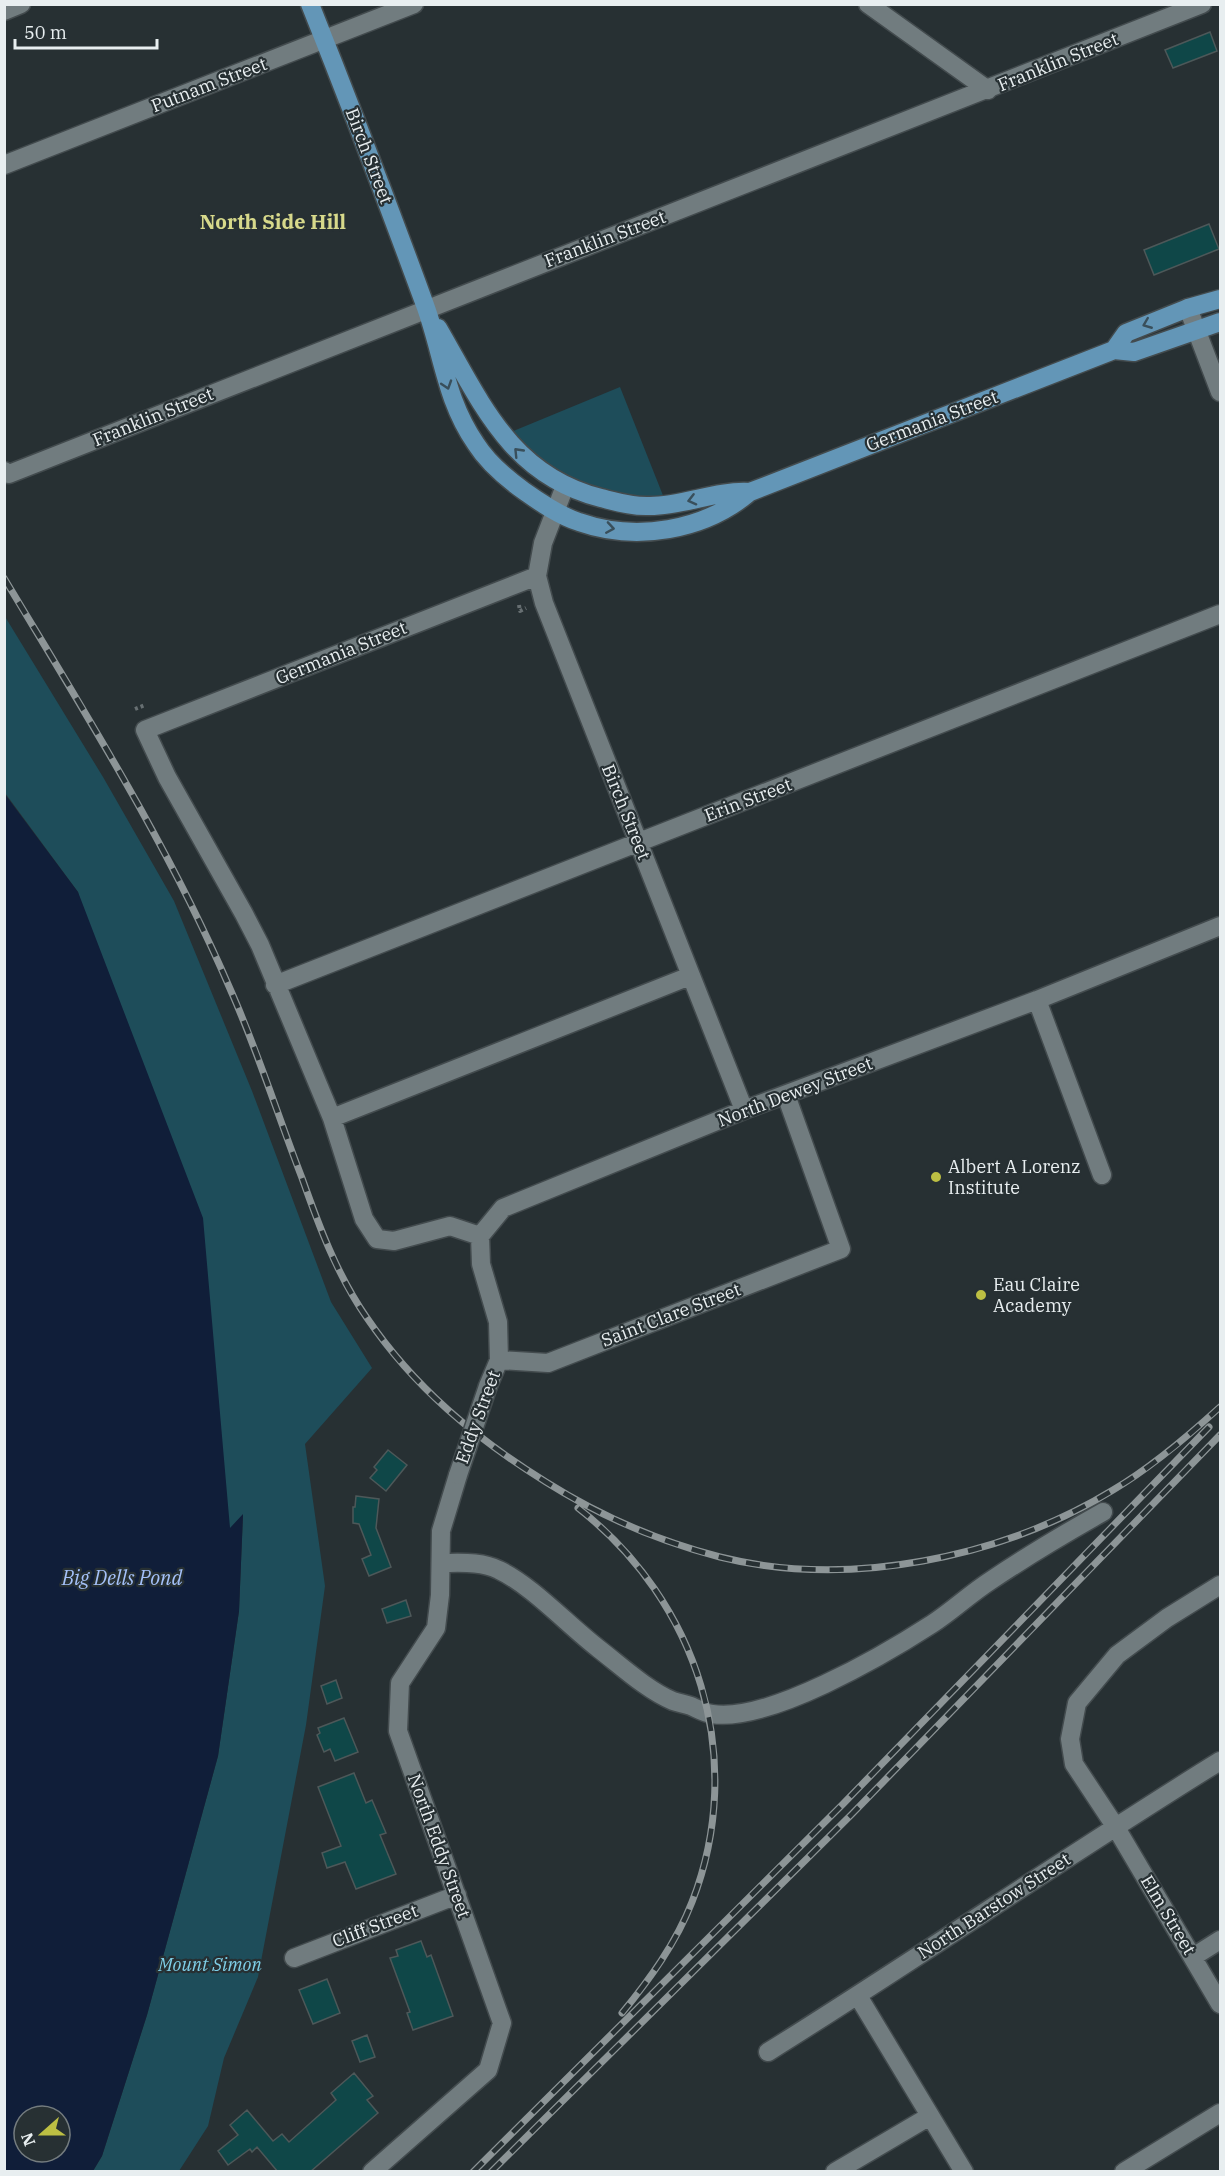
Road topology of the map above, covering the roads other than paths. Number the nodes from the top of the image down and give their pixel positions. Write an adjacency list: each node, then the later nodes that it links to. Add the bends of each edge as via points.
1 (21, 4): 6 (street)
2 (310, 4): 7 (main road, Birch Street)
3 (414, 4): 7 (street, Putnam Street)
4 (868, 4): 8 (street)
5 (1202, 4): 8 (street, Franklin Street)
6 (4, 11)
7 (325, 40): 9 (street, Putnam Street); 12 (main road, Birch Street)
8 (988, 90): 12 (street, Franklin Street)
9 (4, 165)
10 (1221, 299): 11 (main road, Germania Street)
11 (1188, 308): 14 (street); 15 (main road, Germania Street, one-way to 15, via 1126,333)
12 (426, 309): 17 (street, Franklin Street); 18 (main road, Birch Street, one-way to 12, via 525,459 497,428); 20 (main road, Birch Street, one-way to 20, via 448,389 475,444 514,484)
13 (1221, 322): 14 (main road, Germania Street)
14 (1196, 329): 15 (main road, Germania Street, via 1134,352); 16 (street)
15 (1114, 350): 19 (main road, Germania Street)
16 (1221, 392)
17 (7, 473)
18 (565, 486): 19 (main road, Germania Street, one-way to 18, via 730,491 649,507); 20 (street, Birch Street)
19 (750, 492): 20 (main road, Germania Street, one-way to 19, via 582,523 606,528 663,530 714,516)
20 (555, 510): 21 (street, Birch Street)
21 (537, 576): 23 (street, Birch Street, via 543,603); 26 (street, Germania Street, via 146,730 167,777 260,945)
22 (1221, 614): 23 (street, Erin Street)
23 (639, 843): 25 (street, Birch Street); 26 (street, Erin Street)
24 (1221, 926): 27 (street, North Dewey Street)
25 (690, 976): 29 (street, Birch Street); 30 (street)
26 (275, 985): 30 (street)
27 (1037, 1000): 28 (street, North Dewey Street); 31 (street)
28 (786, 1095): 29 (street, North Dewey Street); 33 (street, Saint Clare Street, via 841,1249 548,1363)
29 (744, 1110): 32 (street, North Dewey Street, via 502,1208)
30 (332, 1118): 32 (street, via 364,1219 377,1239 394,1241 450,1226)
31 (1102, 1175)
32 (480, 1236): 33 (street, via 481,1264 498,1322)
33 (499, 1360): 34 (street, Eddy Street, bridge)
34 (458, 1475): 36 (street, North Eddy Street, via 441,1532)
35 (1103, 1512): 36 (street, via 1044,1545 875,1659 788,1699 752,1711 723,1715 672,1700 637,1678 499,1570 473,1563)
36 (441, 1563): 40 (street, North Eddy Street, via 436,1628 400,1683 398,1731)
37 (1221, 1585): 39 (street, Elm Street, via 1117,1655 1077,1703 1070,1739 1074,1764)
38 (1221, 1761): 39 (street, North Barstow Street)
39 (1115, 1826): 42 (street, Elm Street); 44 (street, North Barstow Street)
40 (457, 1895): 43 (street, Cliff Street); 49 (street, North Eddy Street, via 502,2023 489,2070)
41 (1221, 1940): 42 (street)
42 (1193, 1957): 45 (street, Elm Street)
43 (294, 1958)
44 (858, 1996): 46 (street, North Barstow Street); 48 (street)
45 (1221, 2004)
46 (768, 2052)
47 (1221, 2113): 52 (street)
48 (930, 2116): 50 (street); 51 (street)
49 (372, 2172)
50 (835, 2172)
51 (964, 2172)
52 (1124, 2172)

